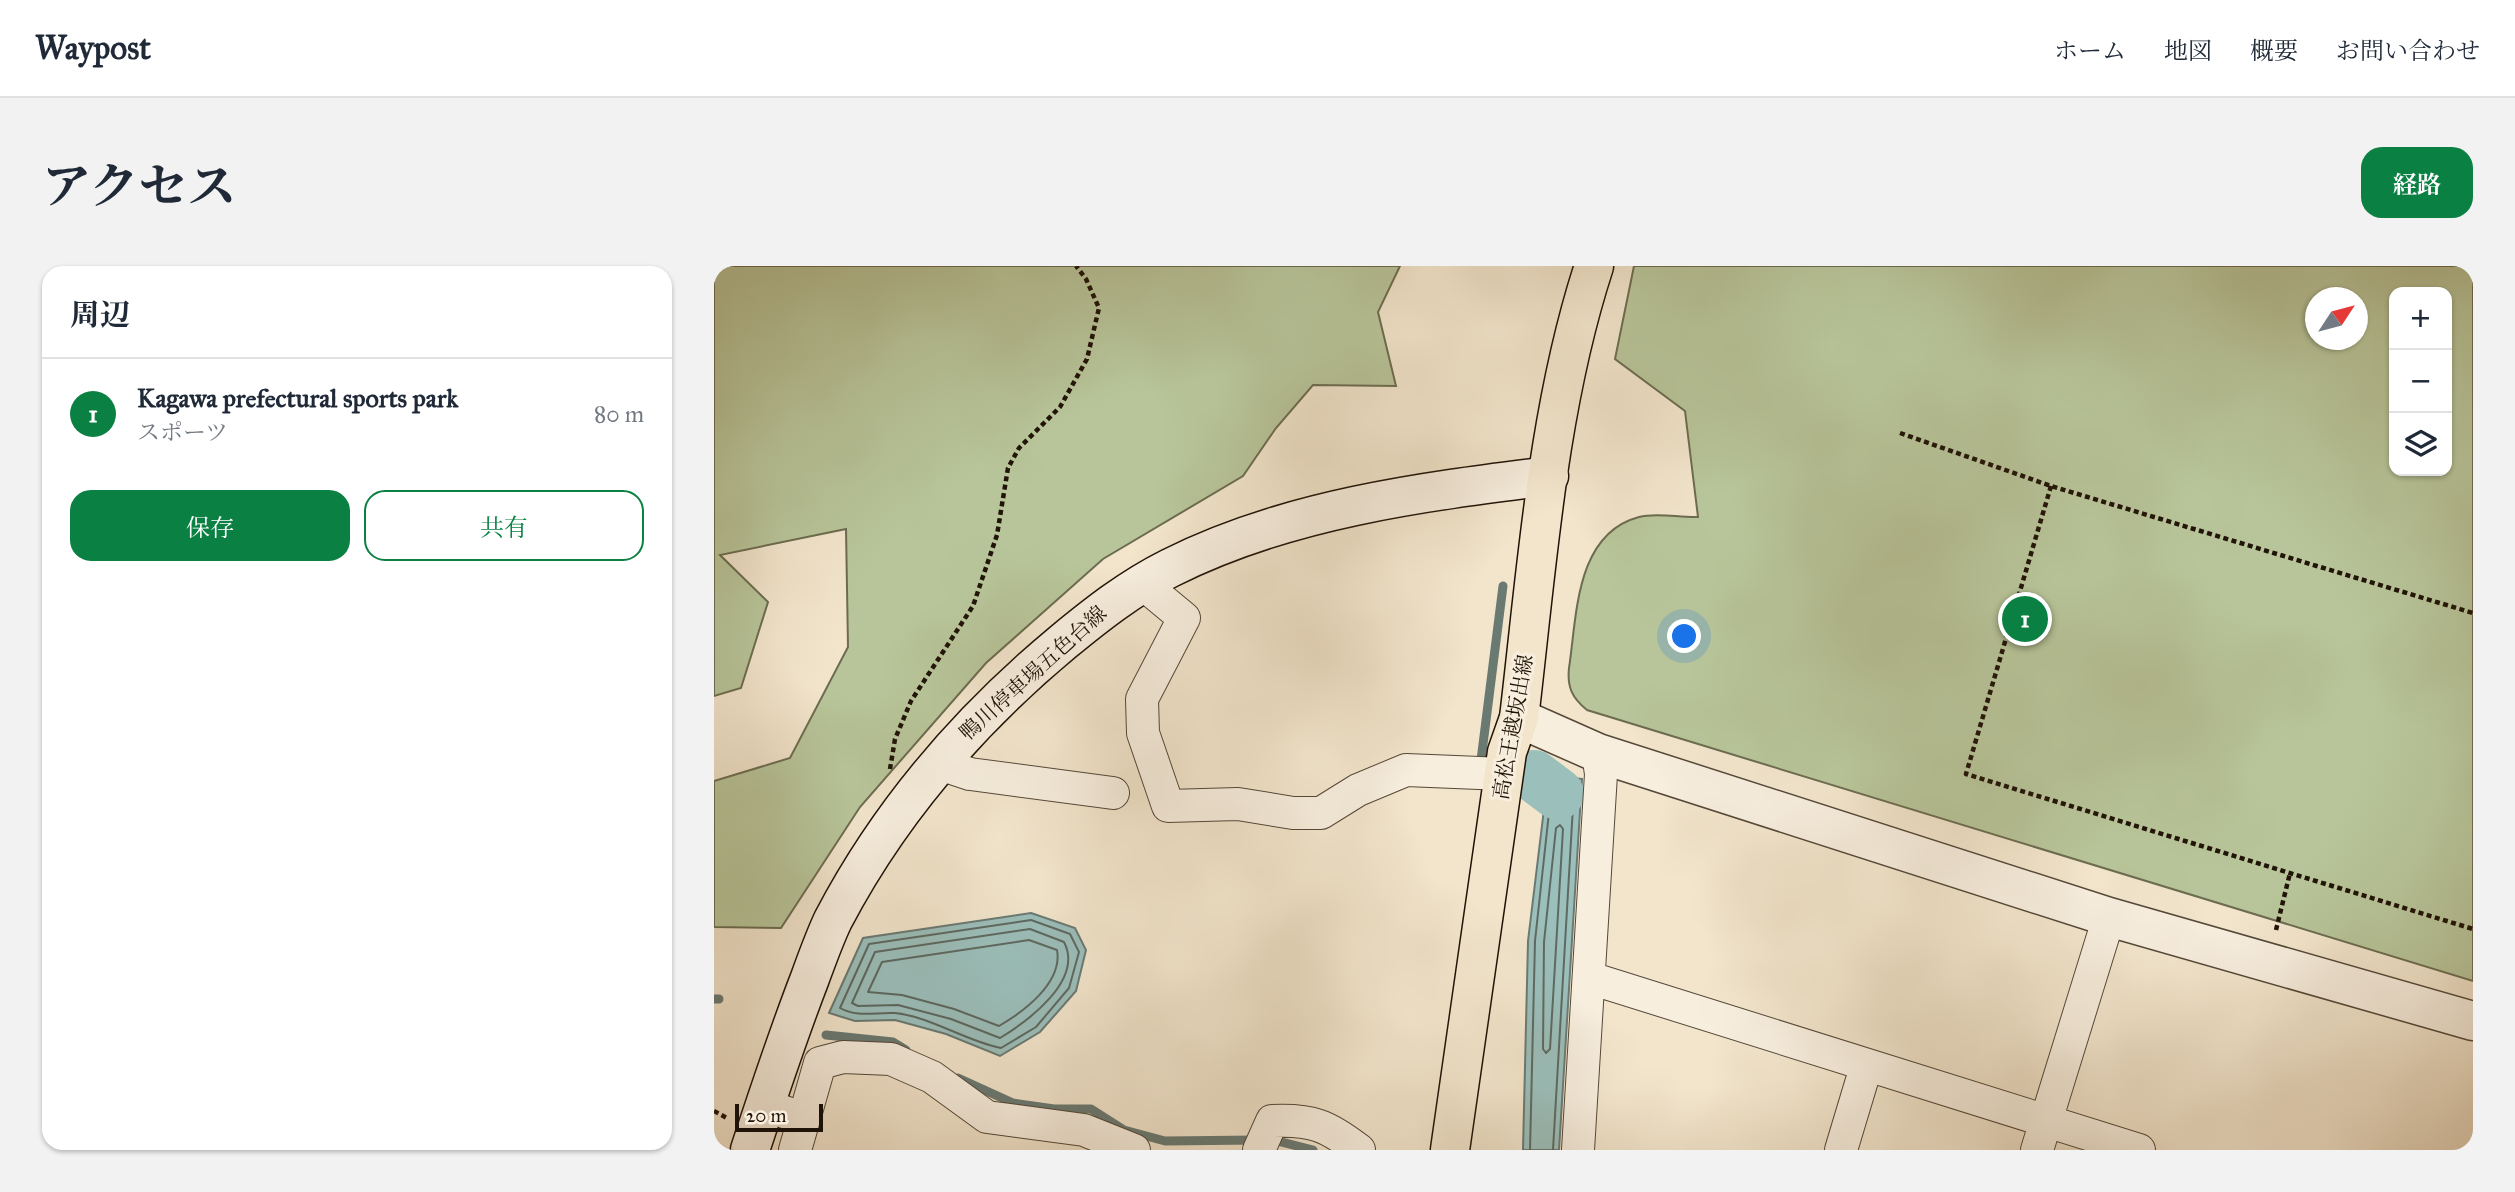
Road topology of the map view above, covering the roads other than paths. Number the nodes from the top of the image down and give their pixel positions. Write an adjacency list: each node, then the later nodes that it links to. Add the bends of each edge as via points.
1 (1594, 266): 2 (main road, 高松王越坂出線, via 1578,314)
2 (1549, 476): 3 (main road, 鴨川停車場五色台線, via 1449,488 1304,519 1170,568); 4 (main road, 高松王越坂出線)
3 (1143, 584): 6 (main road, 鴨川停車場五色台線, via 1110,603 1032,668); 7 (street, via 1184,618 1142,699 1143,733 1168,806 1238,804 1321,813 1358,790 1406,770)
4 (1519, 718): 5 (main road); 7 (main road, 高松王越坂出線)
5 (1598, 753): 9 (main road); 10 (street, via 1601,774)
6 (937, 763): 8 (street, via 971,774); 13 (main road, 鴨川停車場五色台線, via 878,842 832,923 786,1037)
7 (1504, 774): 21 (main road, 高松王越坂出線)
8 (1113, 793)
9 (2109, 917): 11 (main road); 15 (street)
10 (1590, 978): 12 (street); 22 (street)
11 (2473, 1021)
12 (1866, 1067): 15 (street); 23 (street)
13 (765, 1105): 14 (street); 16 (main road, 鴨川停車場五色台線)
14 (804, 1119): 17 (street); 18 (street, via 820,1063 843,1057 891,1059 932,1077 987,1117 1084,1130)
15 (2047, 1119): 24 (street); 25 (street)
16 (750, 1150)
17 (795, 1150)
18 (1135, 1150)
19 (1259, 1150): 20 (street, via 1272,1121 1304,1119 1336,1132)
20 (1359, 1150)
21 (1450, 1150)
22 (1578, 1150)
23 (1841, 1150)
24 (2037, 1150)
25 (2139, 1150)

